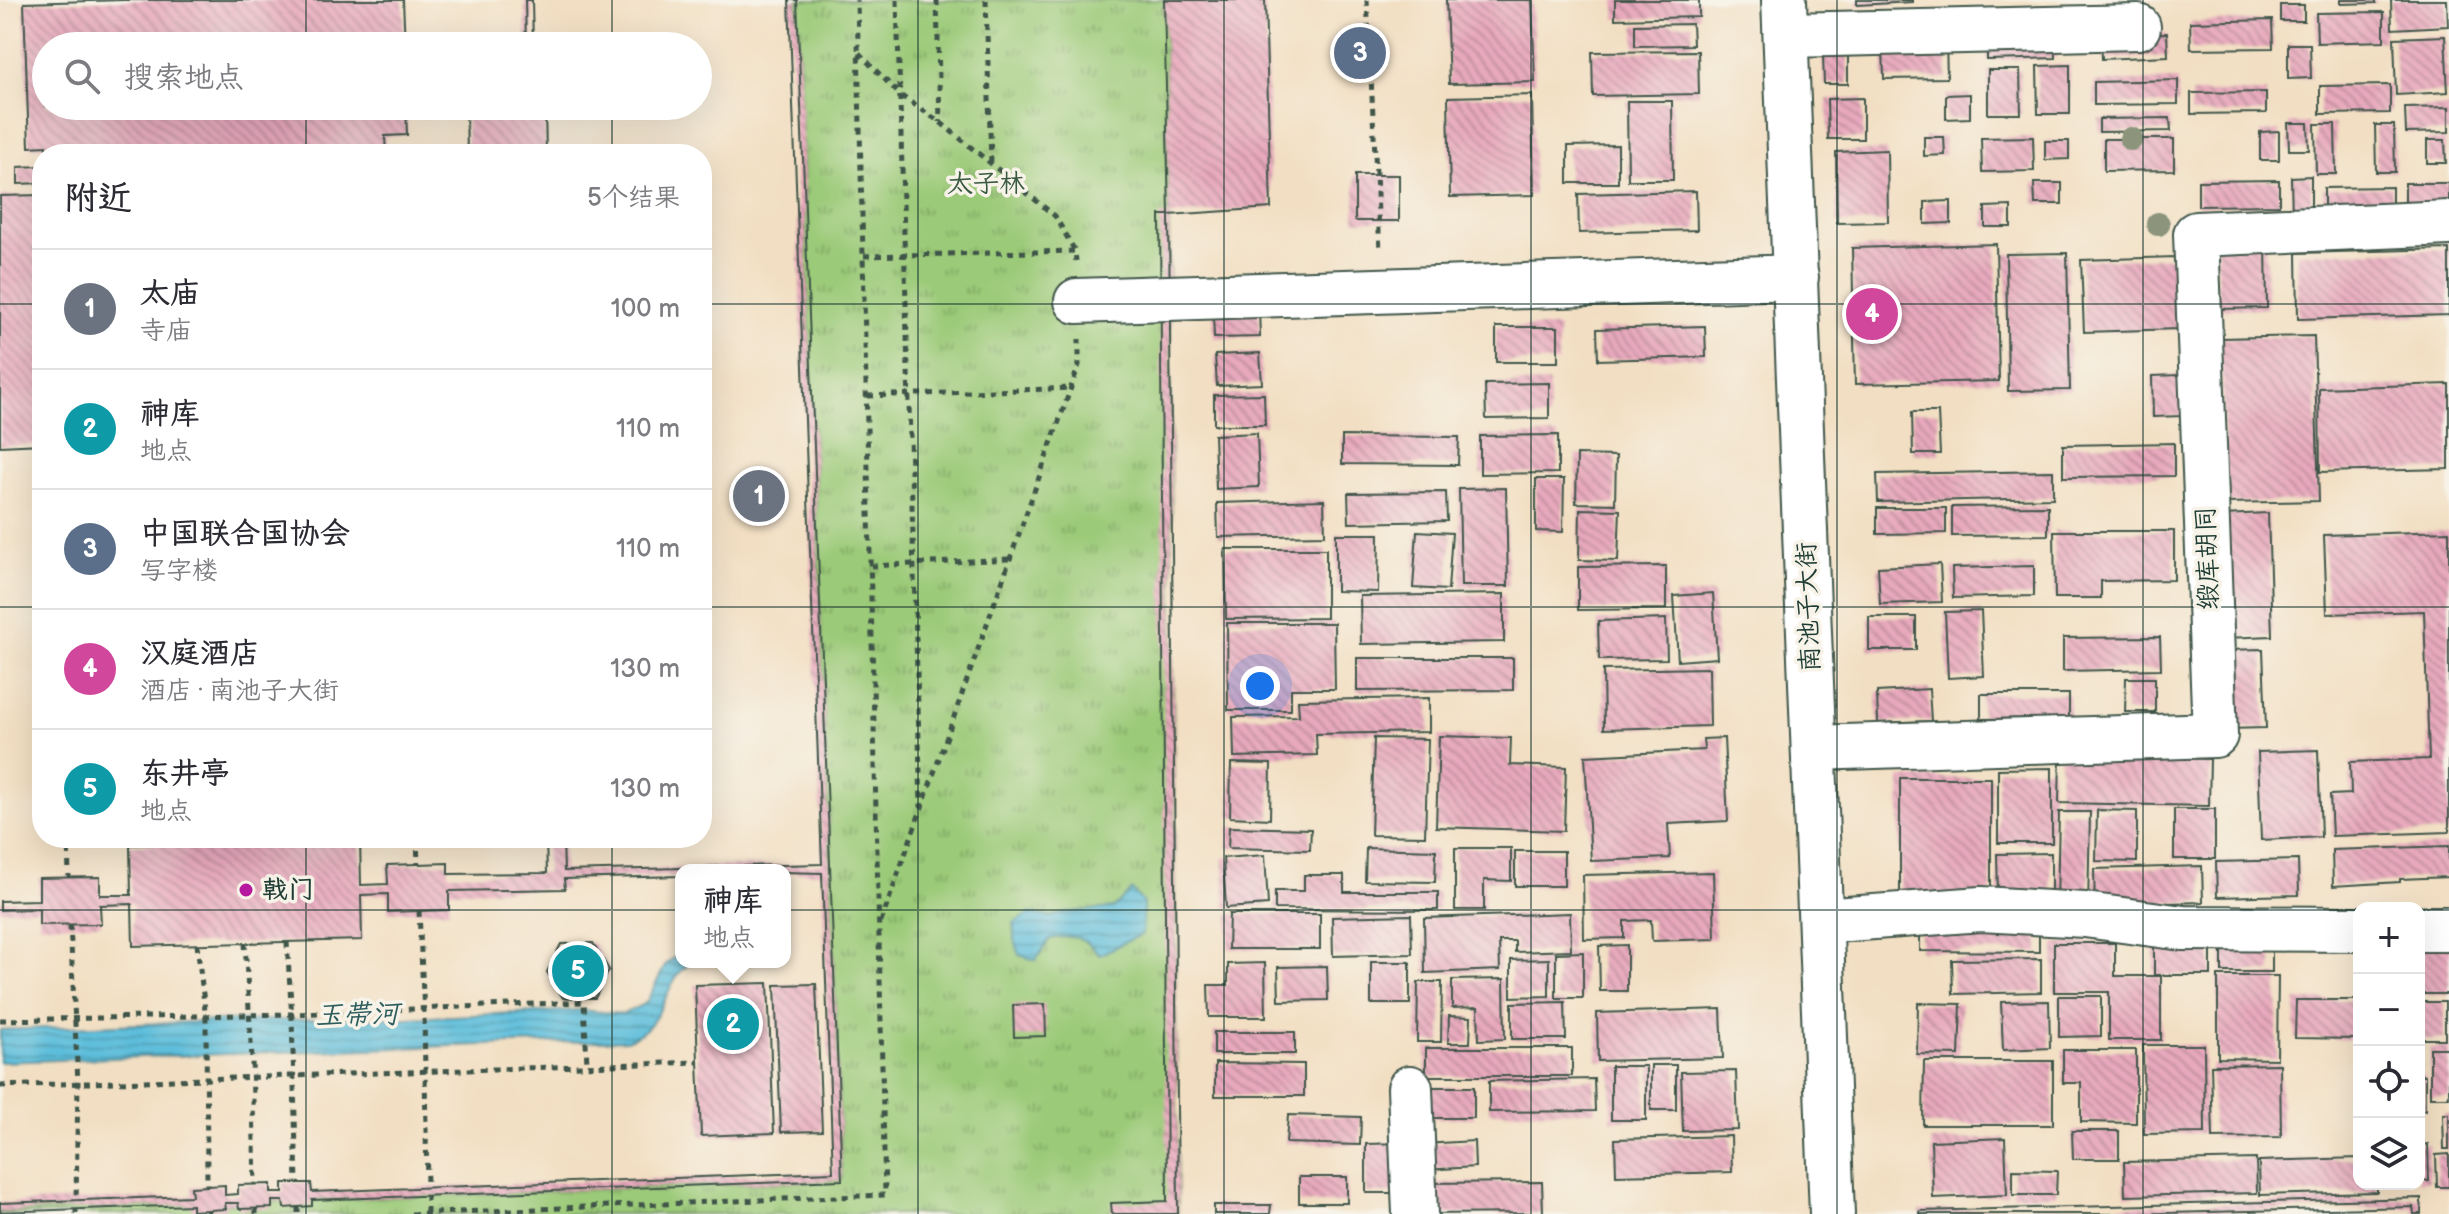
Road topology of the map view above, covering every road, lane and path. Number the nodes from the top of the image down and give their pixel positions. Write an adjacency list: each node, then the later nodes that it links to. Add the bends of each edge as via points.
1 (857, 0): 8 (path)
2 (897, 0): 9 (path)
3 (937, 0): 10 (path)
4 (986, 0): 11 (path)
5 (1367, 0): 17 (path)
6 (1786, 18): 7 (street); 16 (street, 南池子大街)
7 (2138, 27)
8 (858, 52): 9 (path); 14 (path)
9 (900, 95): 10 (path); 15 (path)
10 (940, 122): 11 (path)
11 (991, 164): 13 (path, via 1055,216)
12 (2449, 223): 25 (street, 缎库胡同, via 2196,234 2215,735)
13 (1075, 251): 15 (path); 18 (path)
14 (864, 256): 15 (path); 21 (path)
15 (906, 256): 20 (path)
16 (1796, 277): 17 (street); 25 (street, 南池子大街)
17 (1379, 291): 18 (street)
18 (1077, 301): 19 (path, via 1079,365)
19 (1071, 388): 20 (path); 22 (path)
20 (910, 394): 21 (path); 23 (path)
21 (868, 396): 24 (path)
22 (1010, 559): 23 (path); 26 (path)
23 (915, 564): 24 (path); 26 (path)
24 (871, 566): 34 (path)
25 (1814, 748): 32 (street, 南池子大街)
26 (921, 810): 34 (path)
27 (68, 848): 30 (path)
28 (417, 848): 29 (path)
29 (418, 864)
30 (69, 877)
31 (419, 911): 41 (path)
32 (1821, 921): 35 (street, via 1981,909 2183,928); 65 (street, 南池子大街)
33 (70, 925): 46 (path)
34 (879, 927): 63 (path, via 885,1195)
35 (2353, 929)
36 (2425, 929): 37 (street)
37 (2449, 929)
38 (287, 942): 42 (path)
39 (245, 943): 44 (path)
40 (197, 944): 43 (path)
41 (424, 1012): 42 (path); 48 (path, via 584,1002); 49 (path)
42 (292, 1016): 44 (path); 50 (path)
43 (206, 1017): 44 (path); 46 (path); 52 (path)
44 (250, 1017): 51 (path)
45 (0, 1020): 46 (path)
46 (75, 1020): 53 (path)
47 (698, 1062): 48 (path)
48 (587, 1064): 49 (path)
49 (425, 1070): 50 (path); 59 (path)
50 (294, 1076): 51 (path); 56 (path)
51 (252, 1078): 52 (path); 57 (path)
52 (208, 1080): 53 (path); 58 (path)
53 (78, 1083): 54 (path); 61 (path)
54 (0, 1086)
55 (1410, 1088): 64 (street)
56 (297, 1183)
57 (255, 1185)
58 (207, 1186)
59 (427, 1187)
60 (427, 1195): 63 (path)
61 (76, 1200)
62 (411, 1214): 63 (path)
63 (427, 1214)
64 (1415, 1214)
65 (1832, 1214)

